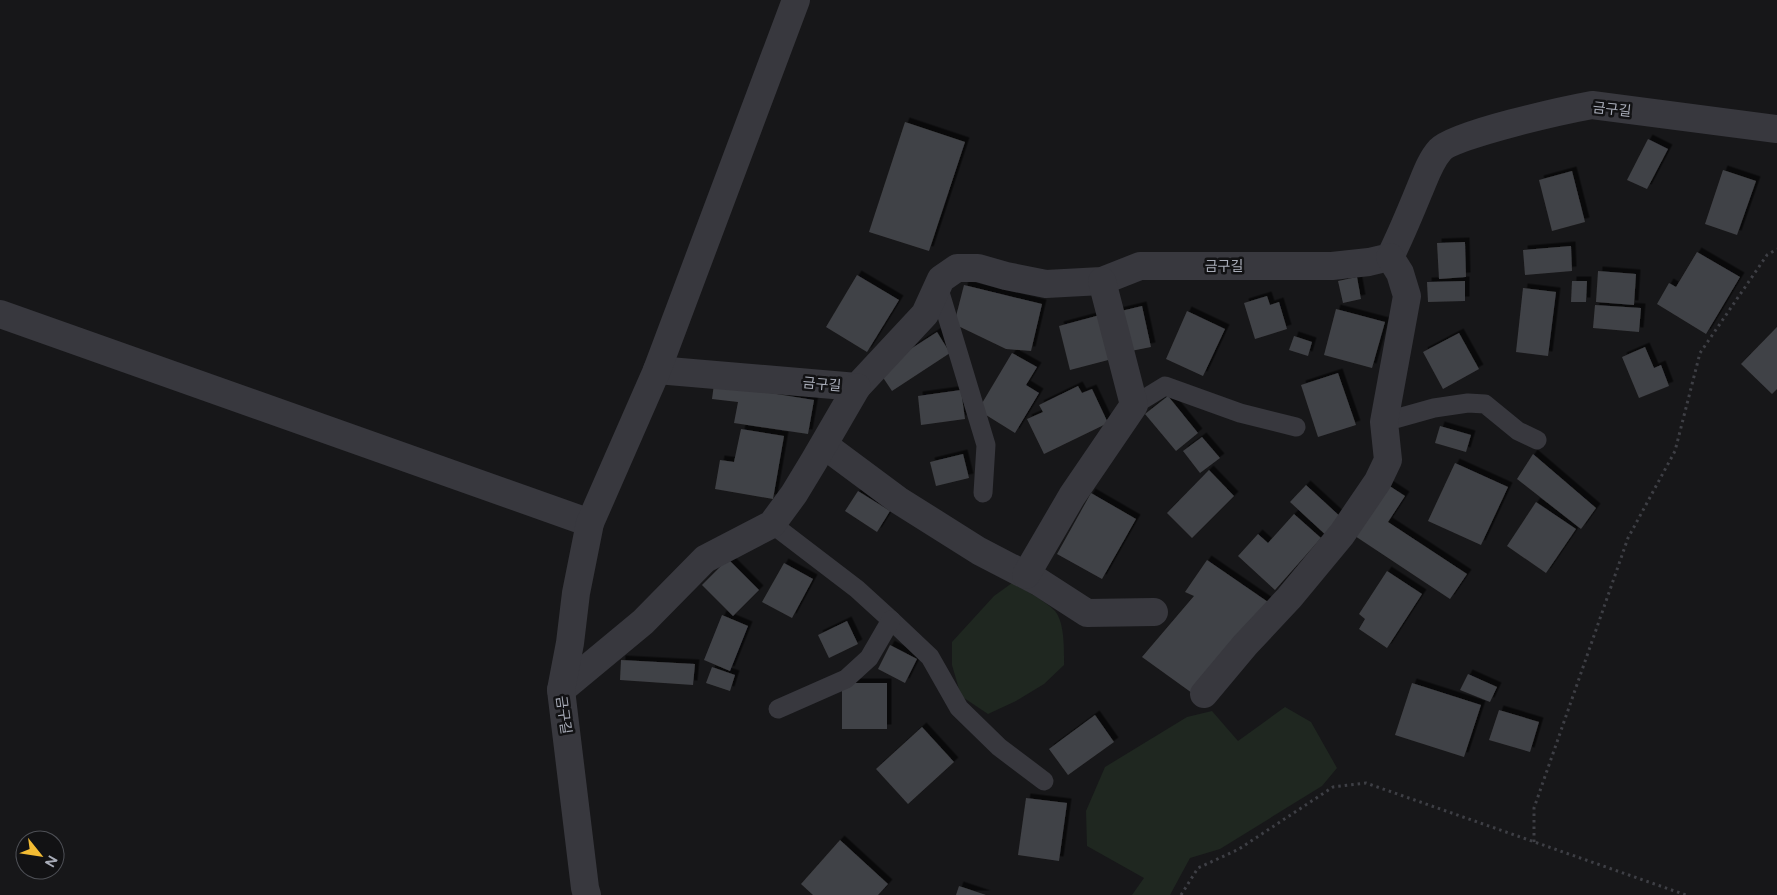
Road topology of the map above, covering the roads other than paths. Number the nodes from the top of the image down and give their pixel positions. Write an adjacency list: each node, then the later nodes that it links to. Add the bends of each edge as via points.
1 (796, 0): 7 (street, 금구길)
2 (1777, 129): 3 (street, 금구길, via 1592,105 1458,140 1440,149 1430,165)
3 (1390, 257): 4 (street, 금구길, via 1332,266 1140,266); 10 (street, via 1400,273 1407,296)
4 (1102, 281): 5 (street, 금구길, via 1046,284 978,268 957,268 941,279); 9 (street)
5 (938, 286): 8 (street, 금구길, via 925,314); 14 (lane, via 986,445)
6 (0, 314): 15 (street)
7 (657, 370): 8 (street, 금구길); 15 (street, 금구길)
8 (857, 388): 13 (street)
9 (1134, 405): 11 (lane, via 1165,386 1240,413); 17 (street, via 1072,496)
10 (1384, 422): 12 (lane, via 1434,408 1485,404 1518,431); 21 (street, via 1388,460 1378,481 1342,534)
11 (1296, 427)
12 (1536, 440)
13 (824, 445): 16 (street); 17 (street, via 898,500 979,551)
14 (984, 493)
15 (590, 523): 20 (street, 금구길)
16 (772, 524): 19 (lane); 20 (street, via 705,559 643,622)
17 (1026, 575): 18 (street, via 1087,613)
18 (1154, 612)
19 (891, 620): 22 (lane, via 869,658 846,679); 23 (lane, via 930,657 959,708 978,728)
20 (561, 690): 24 (street, 금구길)
21 (1204, 694)
22 (778, 709)
23 (1044, 781)
24 (587, 895)

